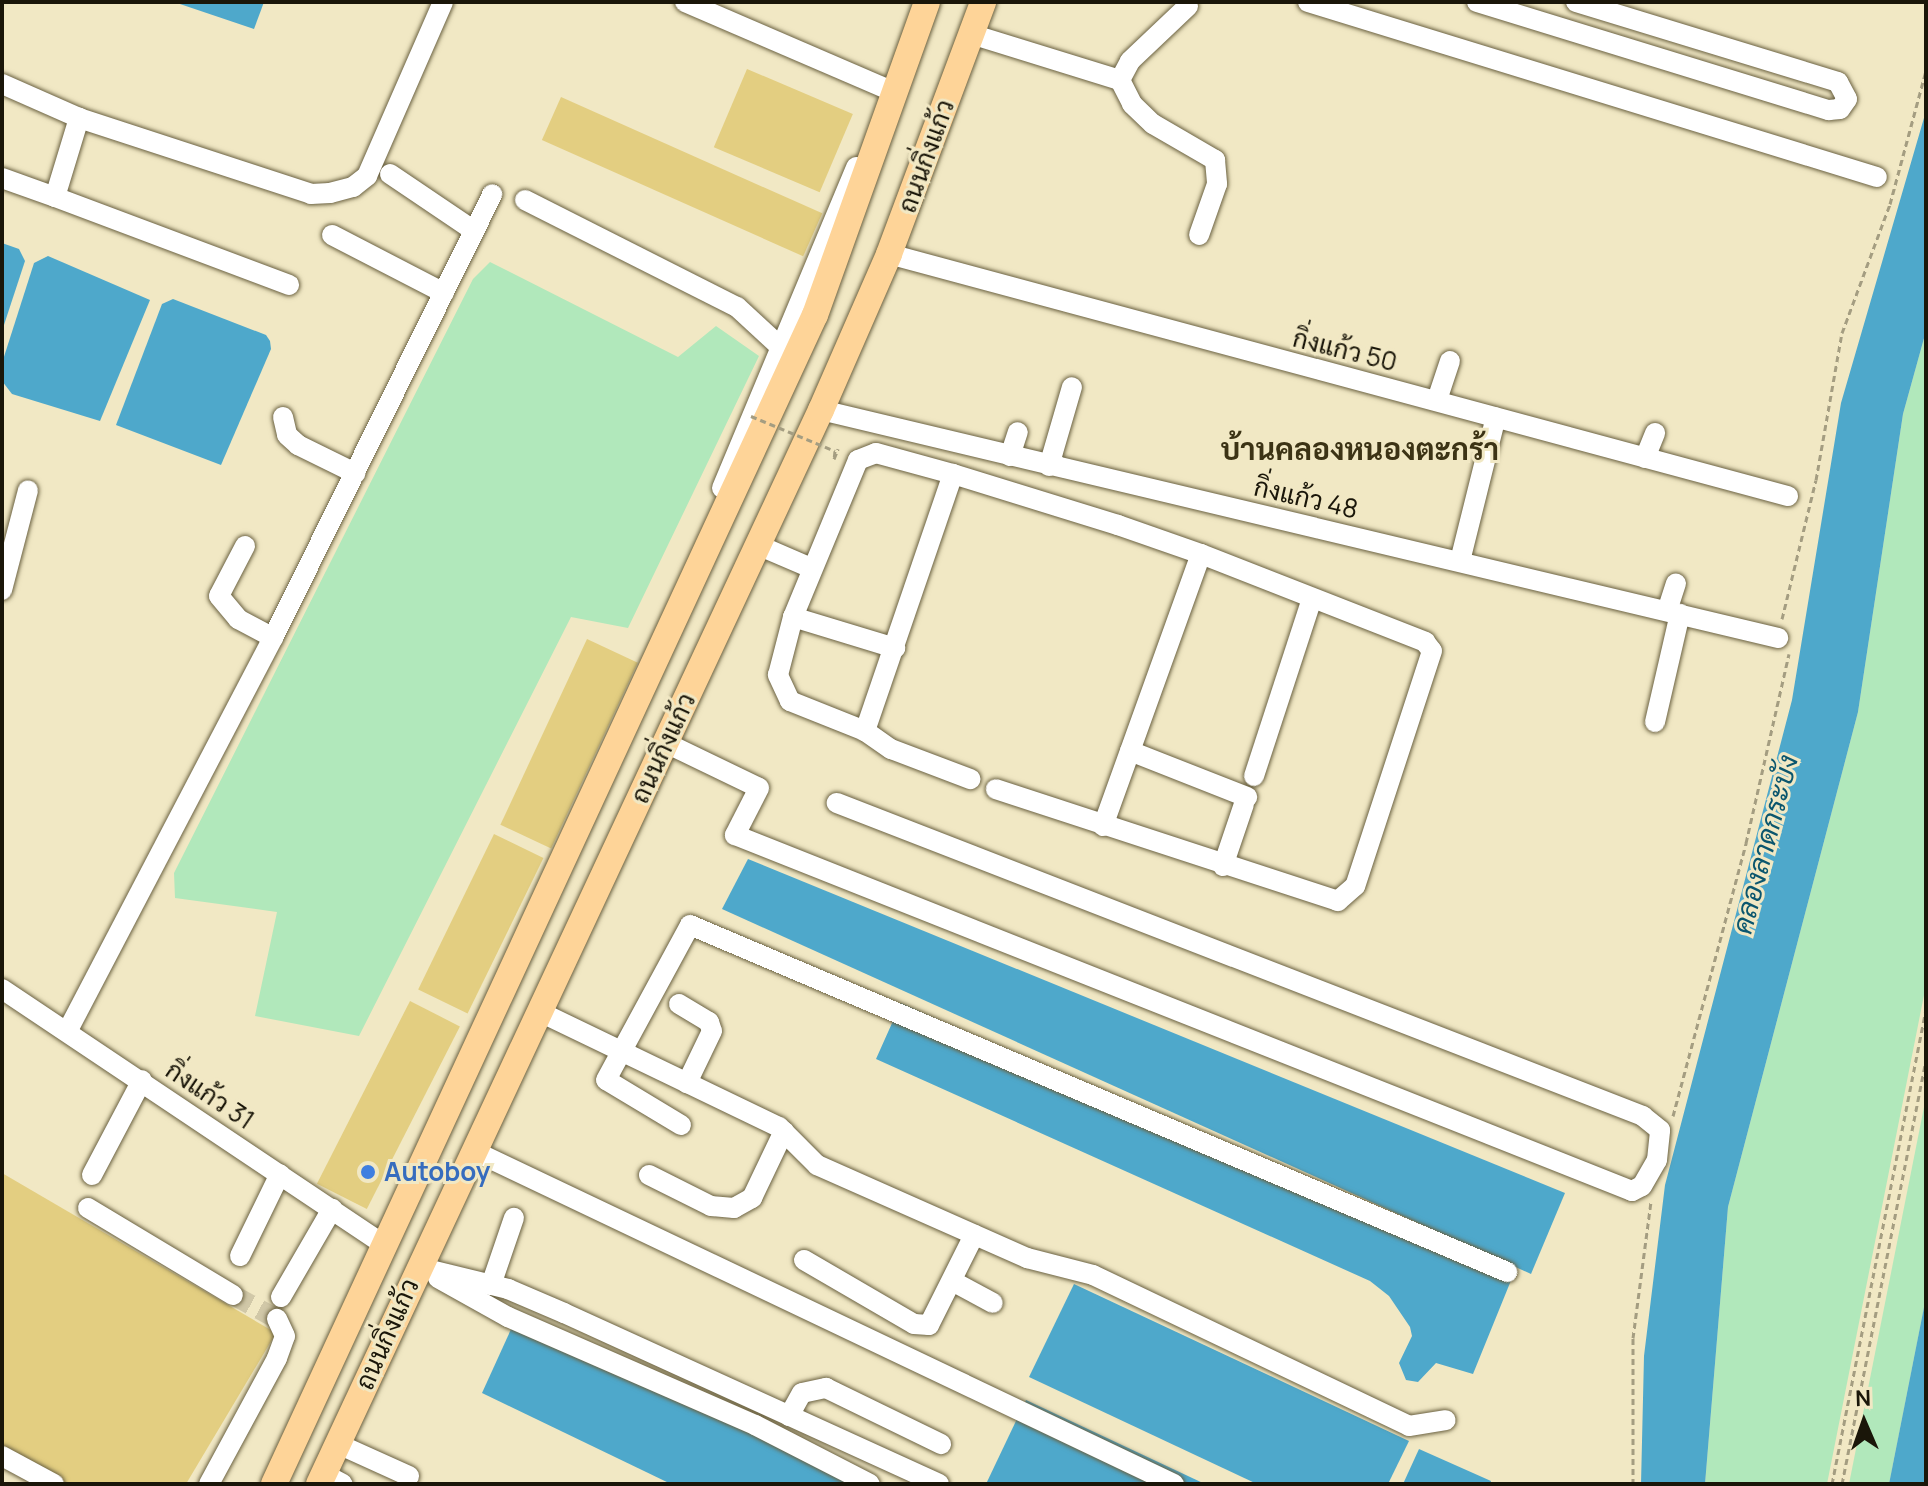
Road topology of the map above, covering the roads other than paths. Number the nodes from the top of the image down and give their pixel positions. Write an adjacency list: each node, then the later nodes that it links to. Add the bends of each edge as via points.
1 (443, 2): 13 (street, via 367,176 353,187 311,194)
2 (685, 2): 12 (street)
3 (926, 2): 12 (main road, ถนนกิ่งแก้ว)
4 (983, 2): 9 (main road, ถนนกิ่งแก้ว)
5 (1308, 2): 15 (street)
6 (1477, 2): 7 (street, via 1829,110 1840,109 1847,99 1838,82)
7 (1576, 2)
8 (1188, 6): 10 (street, via 1130,61)
9 (971, 34): 10 (street); 23 (main road, ถนนกิ่งแก้ว)
10 (1120, 80): 22 (street, via 1132,104 1153,124 1215,160 1217,184)
11 (2, 84): 13 (street)
12 (891, 91): 26 (main road, ถนนกิ่งแก้ว)
13 (79, 118): 18 (street)
14 (390, 174): 20 (street)
15 (1877, 177)
16 (2, 178): 18 (street)
17 (492, 194): 20 (street)
18 (55, 197): 24 (street)
19 (525, 200): 26 (street, via 737,307)
20 (473, 230): 25 (street)
21 (332, 235): 25 (street)
22 (1199, 235)
23 (889, 254): 29 (street, กิ่งแก้ว 50); 30 (main road, ถนนกิ่งแก้ว)
24 (289, 285)
25 (444, 293): 38 (street)
26 (788, 354): 82 (main road, ถนนกิ่งแก้ว, via 554,886)
27 (1450, 361): 29 (street)
28 (1072, 387): 37 (street)
29 (1437, 400): 32 (street, กิ่งแก้ว 50)
30 (821, 410): 35 (street, กิ่งแก้ว 48); 43 (main road, ถนนกิ่งแก้ว)
31 (283, 417): 38 (street, via 287,435 298,445)
32 (1496, 417): 36 (street, กิ่งแก้ว 50); 45 (street)
33 (1018, 432): 35 (street)
34 (1655, 433): 36 (street)
35 (1010, 456): 37 (street, กิ่งแก้ว 48)
36 (1645, 458): 41 (street, กิ่งแก้ว 50)
37 (1049, 466): 45 (street, กิ่งแก้ว 48)
38 (355, 473): 52 (street)
39 (953, 474): 44 (street); 46 (street, via 865,454); 54 (street)
40 (28, 490): 48 (street)
41 (1788, 496)
42 (245, 546): 52 (street, via 219,596 238,619)
43 (760, 546): 46 (street); 57 (main road, ถนนกิ่งแก้ว)
44 (1201, 554): 49 (street); 58 (street)
45 (1460, 561): 50 (street, กิ่งแก้ว 48)
46 (811, 568): 51 (street)
47 (1676, 583): 50 (street)
48 (2, 590)
49 (1312, 599): 59 (street); 64 (street, via 1425,642 1432,651 1389,786 1347,898 1330,901)
50 (1674, 613): 53 (street, กิ่งแก้ว 48); 55 (street)
51 (793, 617): 54 (street); 56 (street, via 780,656 784,691 797,705)
52 (273, 638): 68 (street)
53 (1778, 638)
54 (895, 648): 56 (street)
55 (1655, 722)
56 (865, 731): 60 (street, via 891,749)
57 (666, 743): 62 (street, via 759,788 735,835 1632,1191 1642,1186 1657,1160 1660,1130 1643,1116); 67 (main road, ถนนกิ่งแก้ว)
58 (1130, 751): 63 (street); 64 (street, via 1246,800)
59 (1254, 776)
60 (970, 779)
61 (996, 789): 63 (street)
62 (837, 803)
63 (1103, 826): 64 (street)
64 (1223, 866)
65 (2, 989): 68 (street, กิ่งแก้ว 31)
66 (679, 1004): 71 (street, via 709,1022 712,1031)
67 (540, 1012): 69 (street); 74 (main road, ถนนกิ่งแก้ว)
68 (68, 1030): 70 (street, กิ่งแก้ว 31)
69 (619, 1051): 71 (street); 72 (street, via 607,1077 609,1085); 86 (street, via 690,925)
70 (142, 1080): 75 (street, กิ่งแก้ว 31); 76 (street)
71 (687, 1083): 73 (street)
72 (681, 1125)
73 (784, 1131): 77 (street, via 752,1198 734,1208 711,1206); 81 (street, via 817,1165)
74 (474, 1151): 85 (main road, ถนนกิ่งแก้ว); 105 (street)
75 (280, 1174): 79 (street, กิ่งแก้ว 31); 83 (street)
76 (92, 1175)
77 (649, 1175)
78 (88, 1208): 89 (street)
79 (332, 1209): 82 (street, กิ่งแก้ว 31); 90 (street)
80 (514, 1218): 88 (street)
81 (974, 1235): 87 (street); 94 (street, via 1037,1262 1093,1275 1409,1426)
82 (386, 1246): 102 (main road, ถนนกิ่งแก้ว)
83 (240, 1256)
84 (804, 1260): 87 (street, via 923,1325 935,1319)
85 (414, 1265): 88 (street); 95 (main road, ถนนกิ่งแก้ว); 103 (street, via 508,1317 755,1425)
86 (1507, 1272)
87 (954, 1282): 91 (street)
88 (491, 1285): 93 (street)
89 (233, 1295)
90 (281, 1297)
91 (993, 1303)
92 (277, 1319): 101 (street, via 285,1336 277,1358)
93 (789, 1416): 96 (street, via 802,1393 826,1388); 104 (street)
94 (1446, 1420)
95 (338, 1444): 98 (street); 99 (main road, ถนนกิ่งแก้ว)
96 (941, 1444)
97 (2, 1456): 100 (street)
98 (409, 1476)
99 (329, 1481)
100 (54, 1484)
101 (209, 1484)
102 (274, 1484)
103 (870, 1484)
104 (939, 1484)
105 (1174, 1484)

